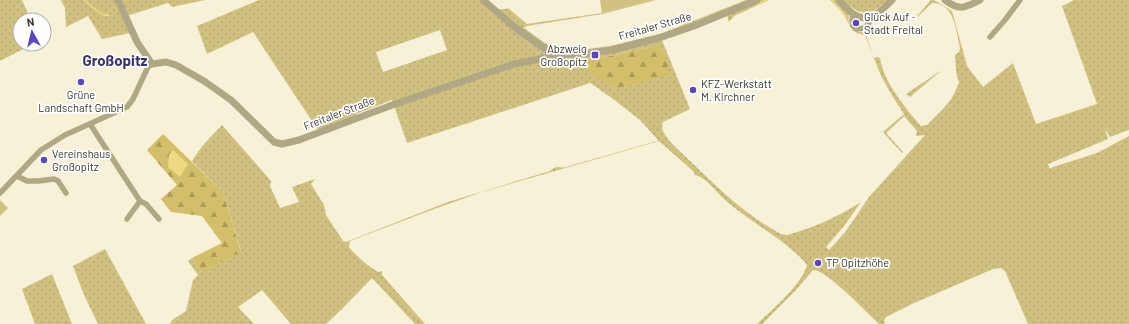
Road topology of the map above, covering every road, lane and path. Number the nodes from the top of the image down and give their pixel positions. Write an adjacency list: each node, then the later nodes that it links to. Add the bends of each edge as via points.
1 (118, 0): 13 (street, via 137,42)
2 (483, 0): 12 (street, via 518,30)
3 (757, 0): 12 (street, Freitaler Straße, via 694,26 637,44)
4 (839, 0): 9 (street)
5 (892, 0): 10 (street, via 876,16)
6 (945, 0): 7 (street, via 961,8)
7 (980, 0)
8 (1020, 0): 11 (street)
9 (853, 15): 10 (street); 10 (street, via 853,26 857,29 865,28)
10 (869, 18)
11 (990, 37)
12 (556, 56): 13 (street, Freitaler Straße, via 499,69 282,144 274,142 231,100 185,69 166,62)
13 (152, 64): 14 (street, via 127,106)
14 (90, 124): 15 (street, via 65,135 41,150); 18 (street)
15 (17, 176): 16 (street); 17 (street, via 27,181 54,179)
16 (0, 193)
17 (66, 193)
18 (140, 201): 19 (street); 20 (street)
19 (127, 219)
20 (159, 219)

